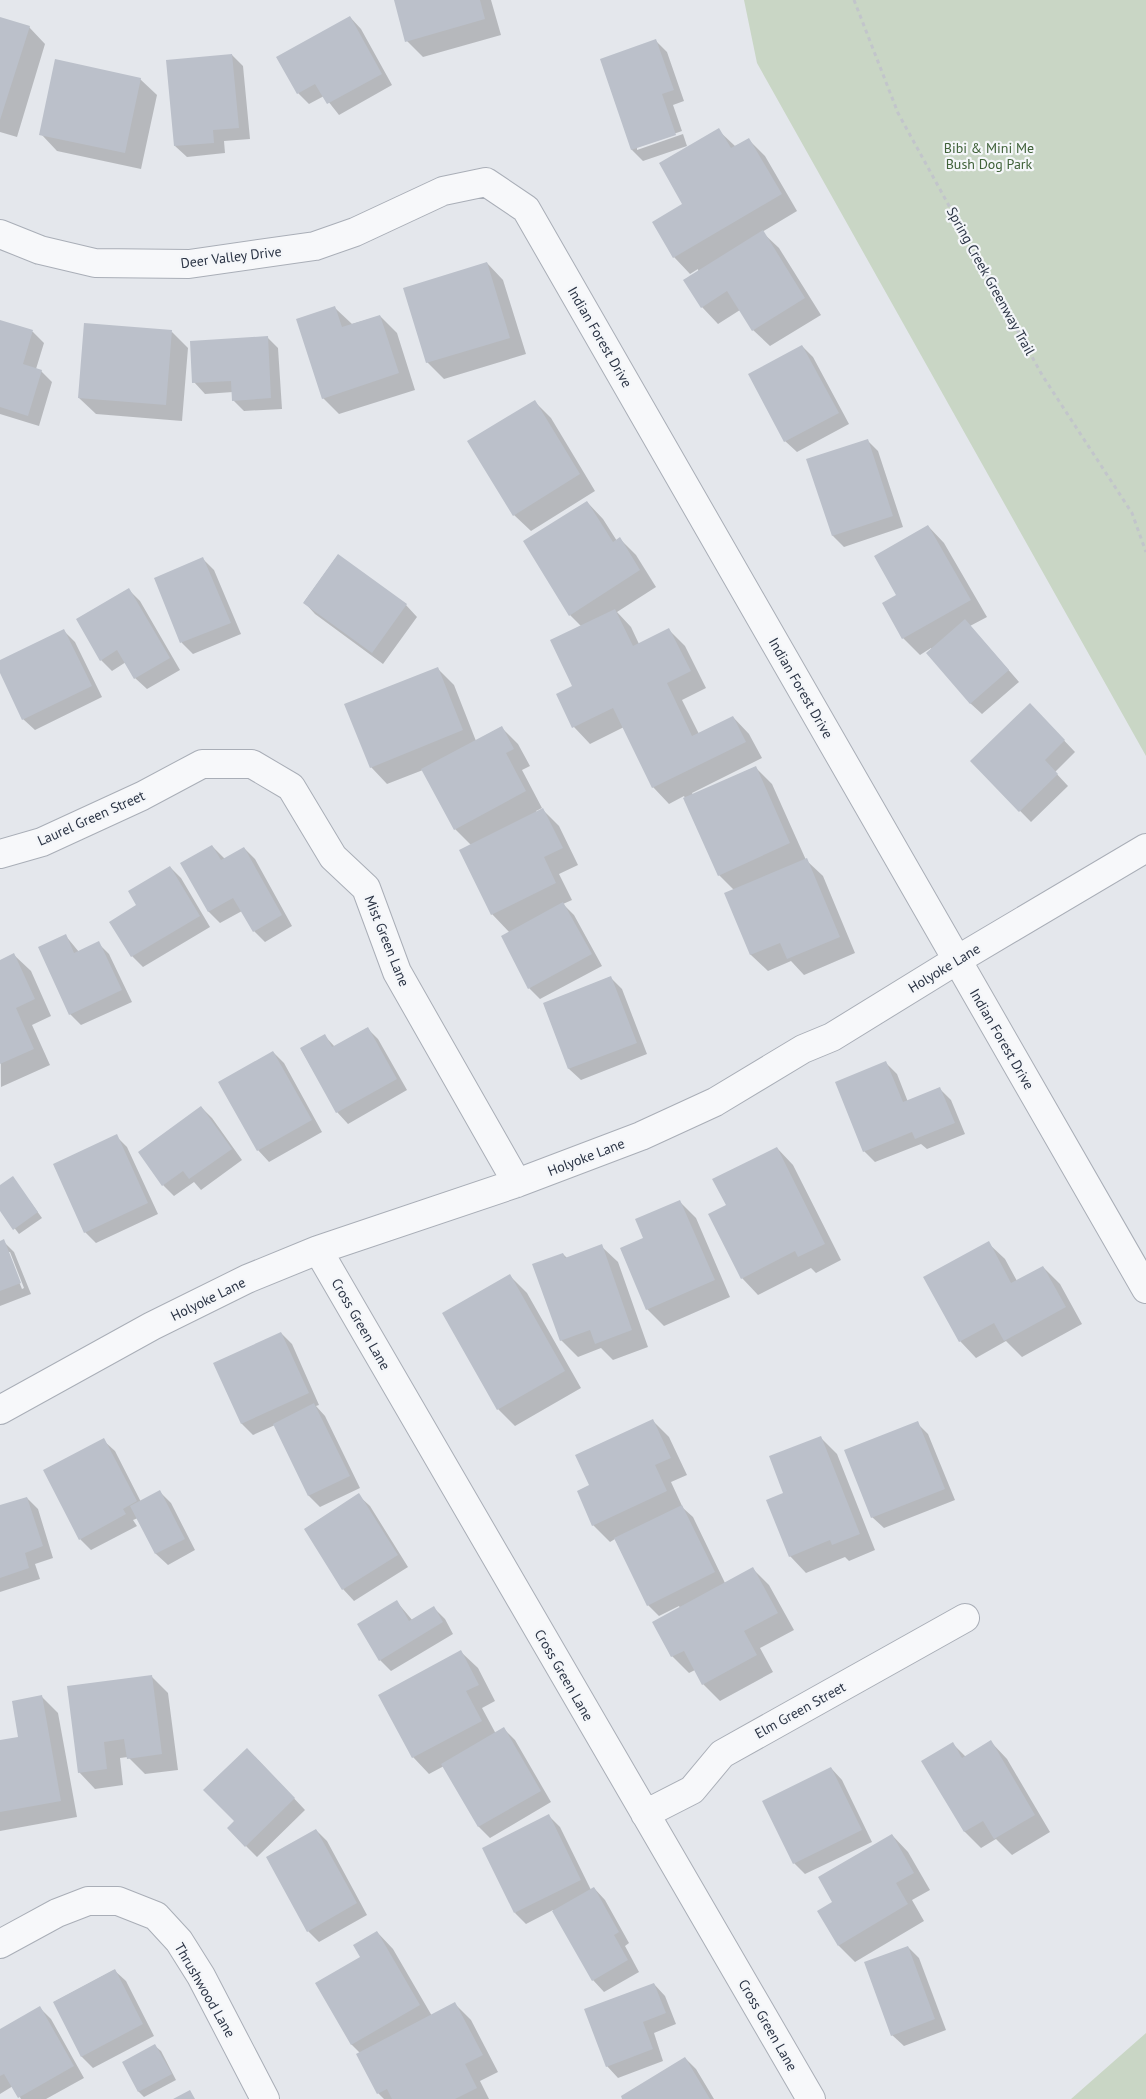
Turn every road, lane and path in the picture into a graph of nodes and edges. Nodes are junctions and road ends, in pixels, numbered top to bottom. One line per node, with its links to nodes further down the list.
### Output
1 (854, 0): 4 (path, Spring Creek Greenway Trail)
2 (400, 211): 3 (street, Deer Valley Drive); 8 (street, Indian Forest Drive)
3 (0, 234)
4 (1146, 552)
5 (180, 776): 7 (street, Laurel Green Street); 9 (street, Mist Green Lane)
6 (1146, 848): 8 (street, Holyoke Lane)
7 (0, 854)
8 (957, 960): 9 (street, Holyoke Lane); 11 (street, Indian Forest Drive)
9 (517, 1183): 10 (street, Holyoke Lane)
10 (318, 1250): 12 (street, Holyoke Lane); 14 (street, Cross Green Lane)
11 (1146, 1289)
12 (0, 1410)
13 (965, 1618): 14 (street, Elm Green Street)
14 (644, 1814): 17 (street, Cross Green Lane)
15 (0, 1944): 16 (street, Thrushwood Lane)
16 (261, 2092)
17 (811, 2099)

